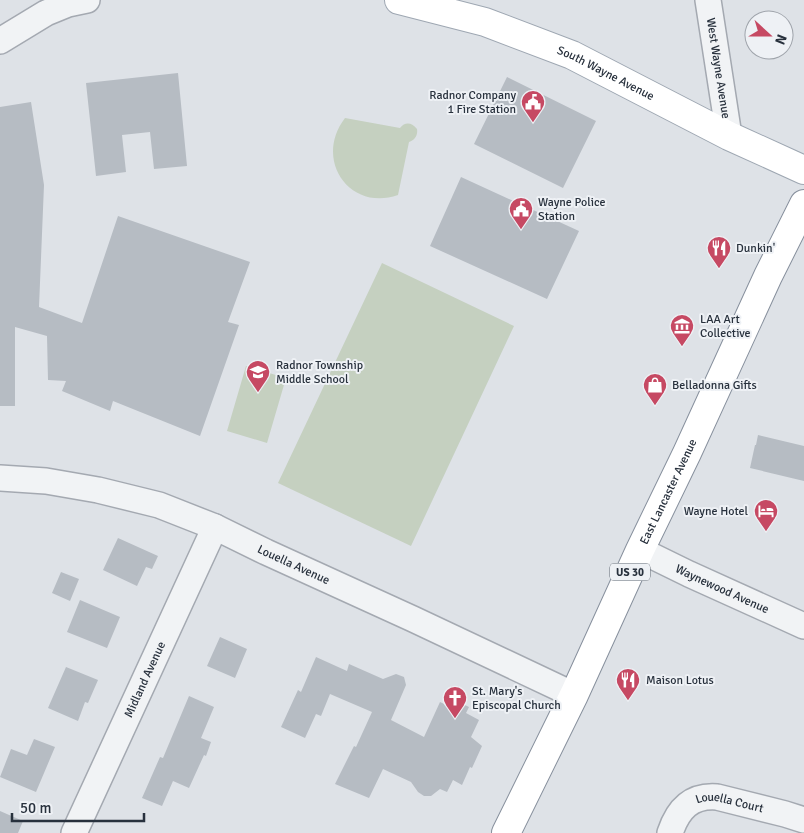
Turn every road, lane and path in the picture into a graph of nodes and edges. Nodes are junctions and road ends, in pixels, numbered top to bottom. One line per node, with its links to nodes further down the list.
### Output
1 (87, 0): 4 (street)
2 (399, 0): 5 (main road, South Wayne Avenue)
3 (708, 0): 5 (street, West Wayne Avenue)
4 (0, 41)
5 (729, 136): 6 (main road, South Wayne Avenue)
6 (804, 170)
7 (804, 204): 10 (main road, East Lancaster Avenue / US 30)
8 (0, 478): 9 (street, Louella Avenue)
9 (215, 527): 12 (street, Louella Avenue); 15 (street, Midland Avenue)
10 (640, 550): 11 (street, Waynewood Avenue); 12 (main road, East Lancaster Avenue / US 30)
11 (804, 626)
12 (574, 695): 14 (main road, East Lancaster Avenue / US 30)
13 (804, 820): 16 (street, Louella Court)
14 (513, 831)
15 (74, 833)
16 (670, 833)

